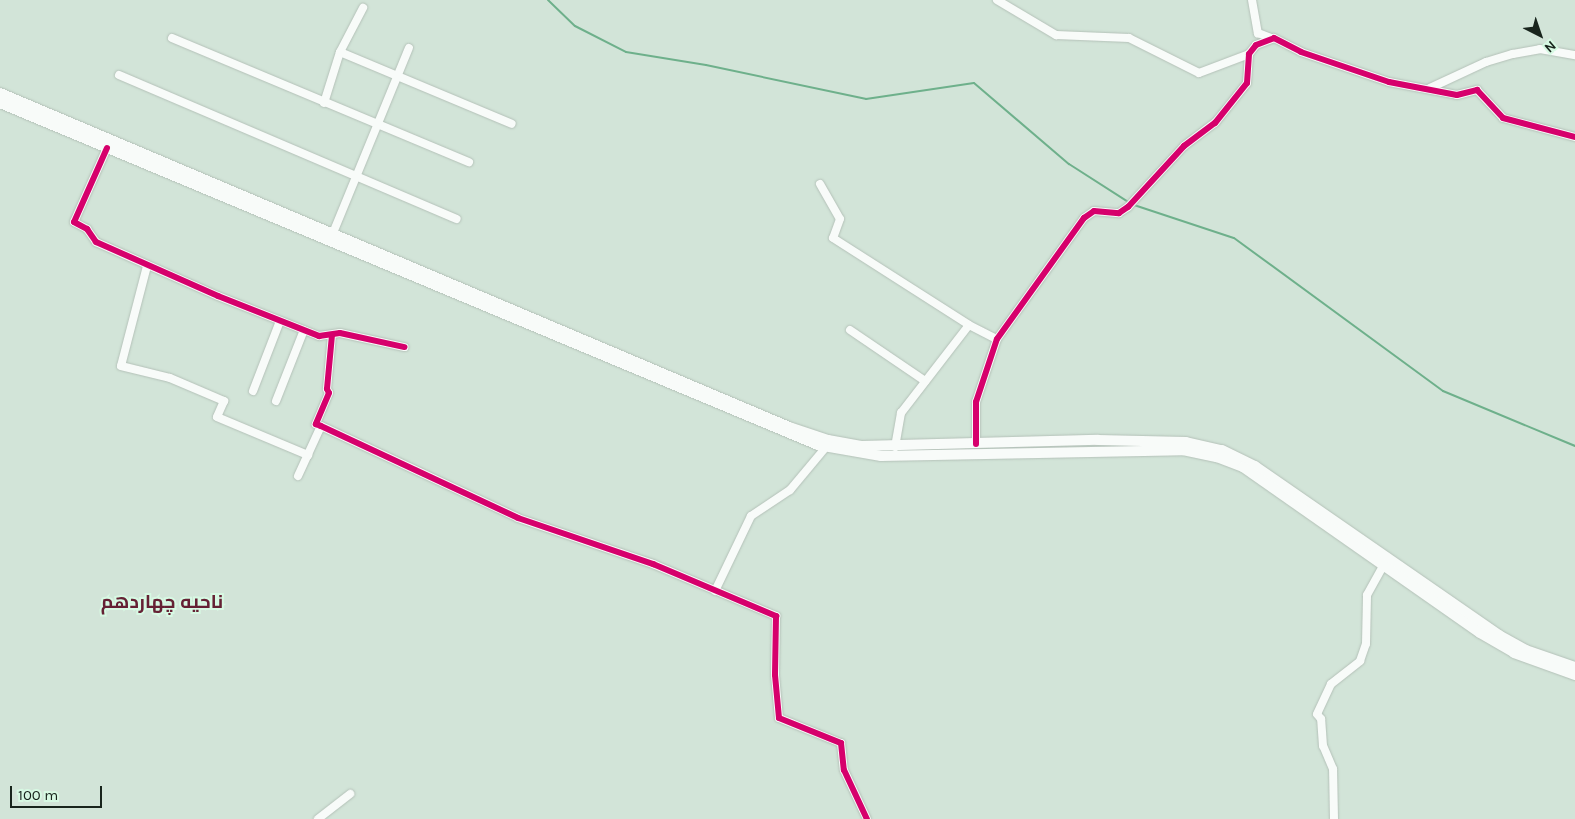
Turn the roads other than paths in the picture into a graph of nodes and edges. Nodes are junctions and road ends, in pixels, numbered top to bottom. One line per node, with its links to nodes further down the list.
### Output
1 (997, 0): 8 (street)
2 (1252, 0): 5 (street)
3 (363, 8): 7 (street)
4 (172, 38): 15 (street)
5 (1270, 38): 8 (street); 12 (street)
6 (409, 48): 11 (street)
7 (340, 52): 11 (street); 15 (street)
8 (1250, 54): 31 (street)
9 (1575, 54): 12 (street)
10 (119, 75): 21 (street)
11 (397, 76): 16 (street); 17 (street)
12 (1430, 88): 18 (street)
13 (0, 93): 24 (main road)
14 (0, 103): 19 (main road)
15 (324, 103): 17 (street)
16 (512, 124)
17 (378, 125): 20 (street); 21 (street)
18 (1575, 137)
19 (108, 148): 25 (street); 38 (main road)
20 (470, 162)
21 (357, 176): 23 (street); 24 (street)
22 (820, 184): 27 (street)
23 (457, 219)
24 (333, 233): 39 (main road)
25 (147, 266): 26 (street); 40 (street)
26 (280, 321): 28 (street); 34 (street)
27 (968, 325): 31 (street); 33 (street)
28 (304, 330): 30 (street); 35 (street)
29 (850, 330): 33 (street)
30 (332, 335): 32 (street); 36 (street)
31 (997, 339): 37 (street)
32 (404, 347)
33 (926, 381): 39 (street)
34 (253, 391)
35 (276, 401)
36 (321, 426): 40 (street); 43 (street)
37 (976, 444): 39 (main road); 42 (main road)
38 (826, 447): 42 (main road); 43 (street)
39 (895, 447)
40 (308, 455): 41 (street)
41 (298, 476)
42 (1385, 563): 44 (main road); 45 (main road); 49 (street)
43 (714, 590): 48 (street)
44 (1575, 667)
45 (1575, 675)
46 (350, 794): 47 (street)
47 (318, 819)
48 (867, 819)
49 (1334, 819)

